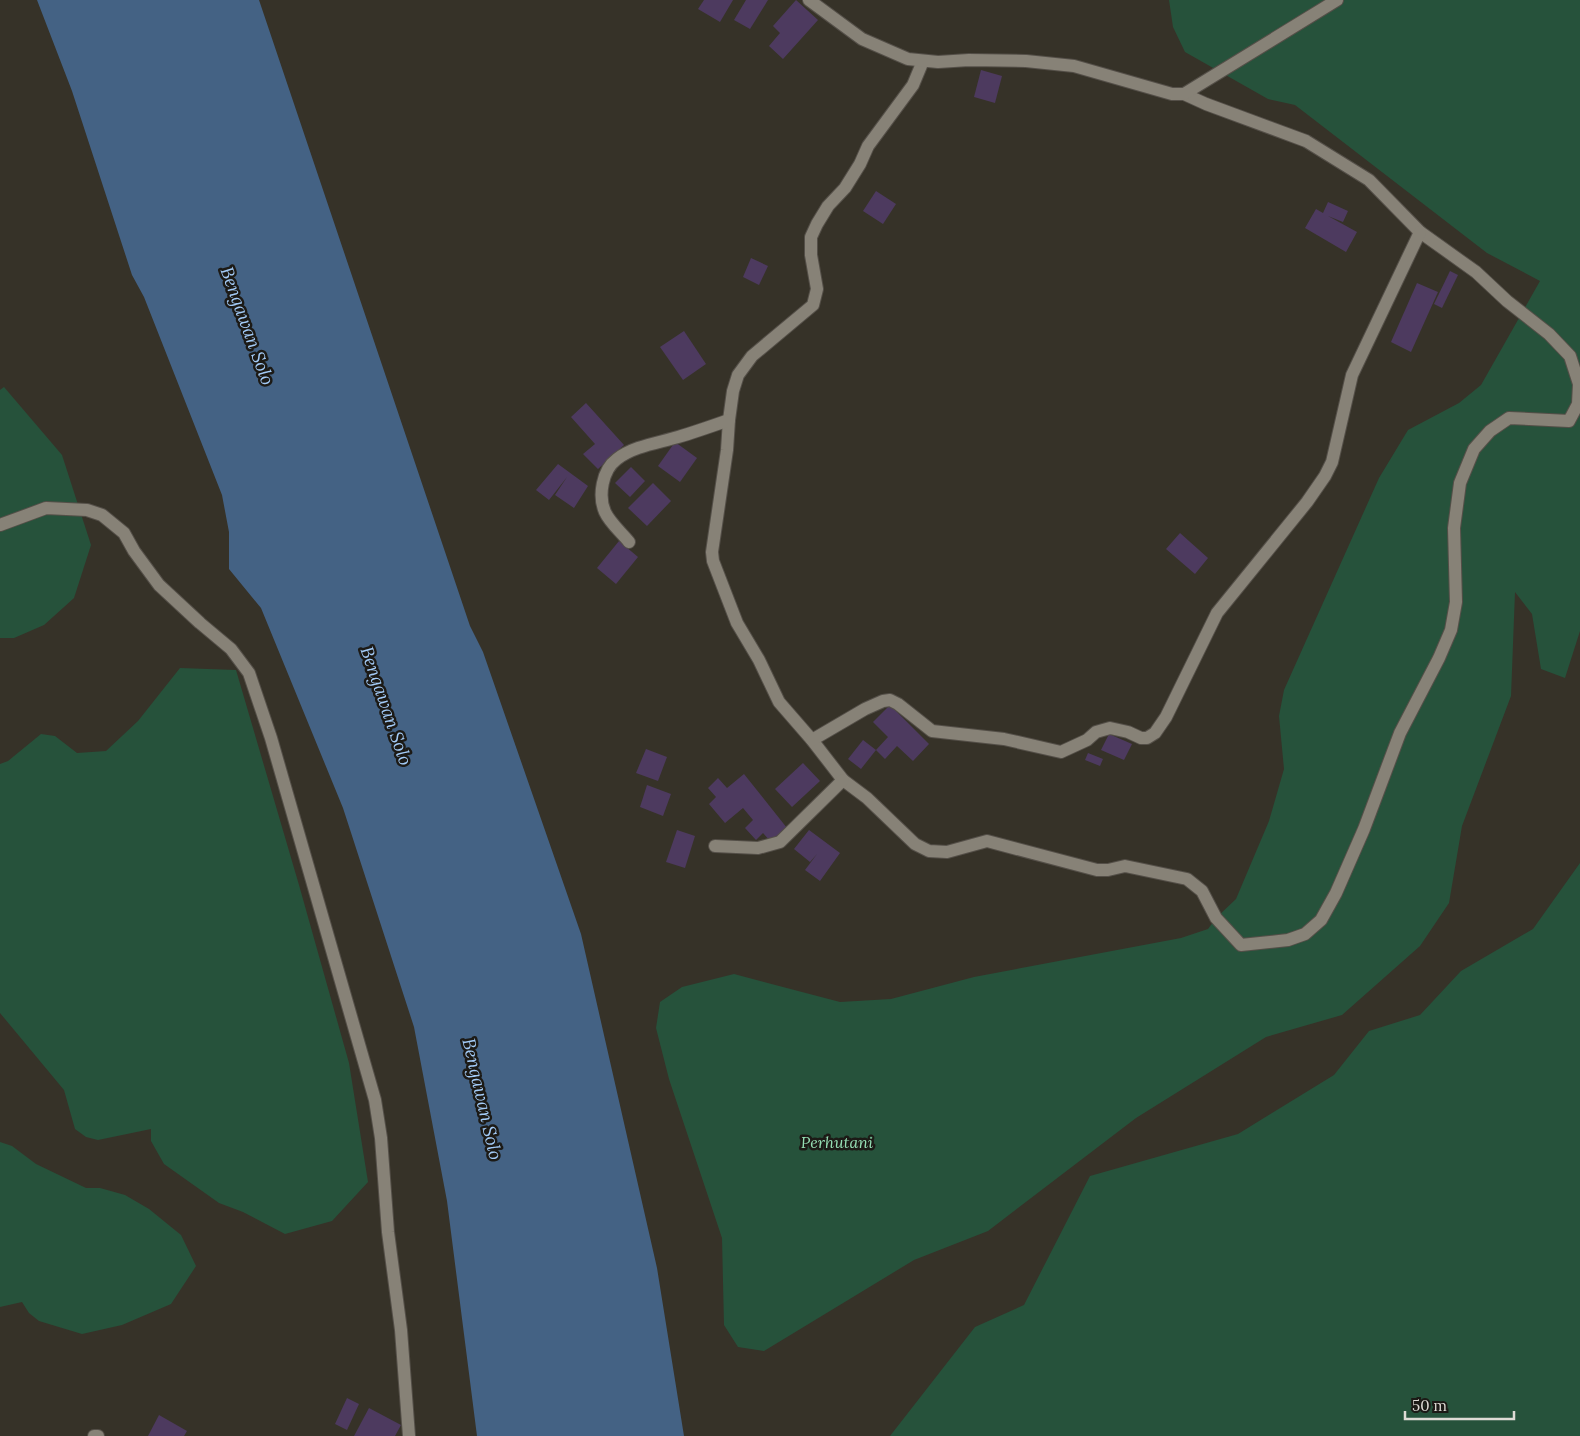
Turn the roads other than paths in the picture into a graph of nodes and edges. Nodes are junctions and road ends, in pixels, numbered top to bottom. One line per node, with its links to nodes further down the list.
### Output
1 (809, 0): 3 (street)
2 (1337, 0): 4 (street)
3 (923, 61): 4 (street); 6 (street)
4 (1184, 94): 5 (street)
5 (1420, 232): 9 (street); 10 (street)
6 (729, 420): 8 (street); 9 (street)
7 (0, 525): 14 (street)
8 (629, 542)
9 (812, 740): 10 (street)
10 (843, 780): 11 (street)
11 (715, 846)
12 (94, 1436): 13 (street)
13 (98, 1436)
14 (409, 1436)

